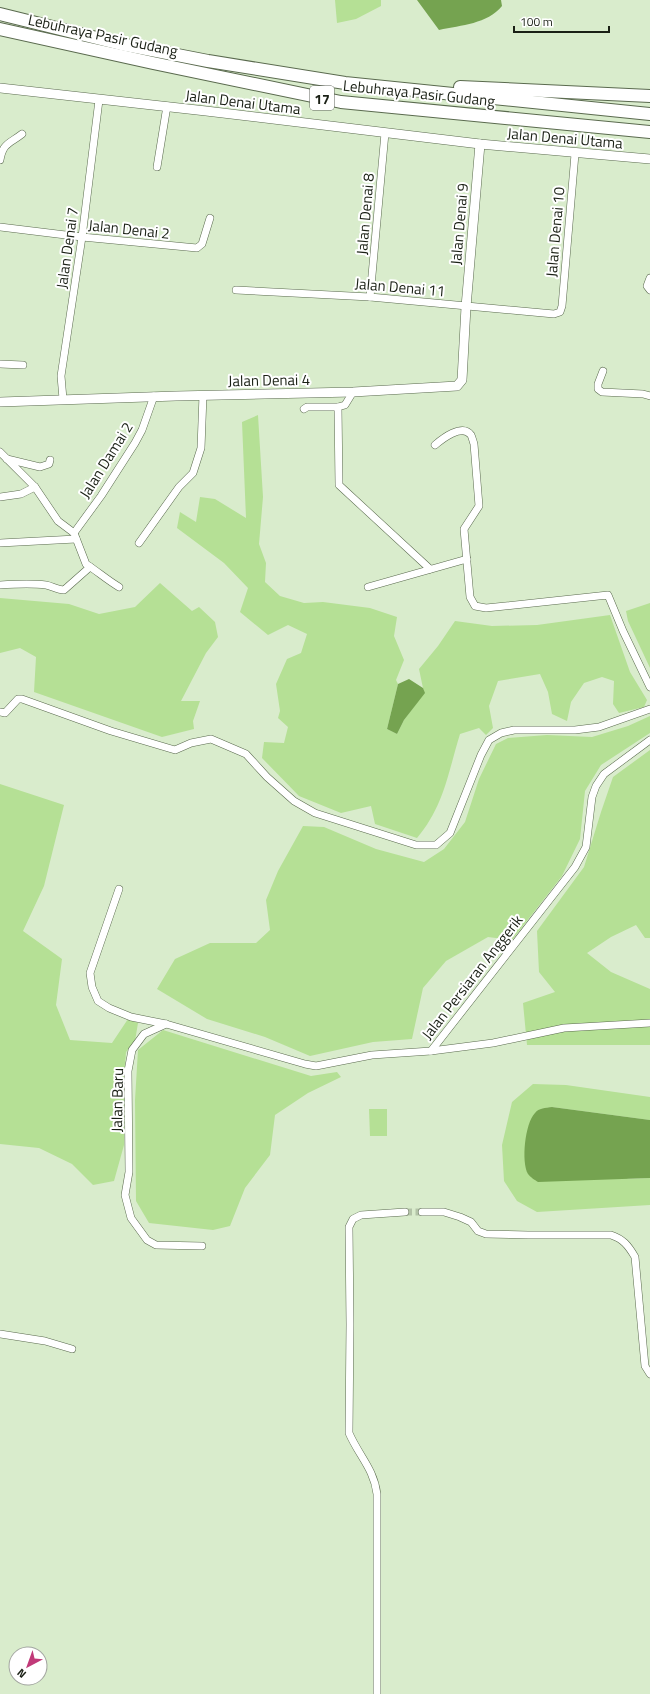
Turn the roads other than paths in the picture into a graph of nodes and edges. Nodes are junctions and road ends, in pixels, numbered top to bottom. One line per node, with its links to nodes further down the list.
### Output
1 (0, 14): 3 (highway, Lebuhraya Pasir Gudang / 17)
2 (0, 29): 9 (highway, Lebuhraya Pasir Gudang / 17)
3 (345, 83): 5 (highway); 8 (highway, Lebuhraya Pasir Gudang / 17)
4 (0, 88): 6 (street, Jalan Denai Utama)
5 (650, 96)
6 (99, 100): 7 (street, Jalan Denai Utama); 19 (street, Jalan Denai 7)
7 (167, 106): 10 (street, Jalan Denai Utama); 16 (street)
8 (650, 114)
9 (650, 132)
10 (385, 133): 12 (street, Jalan Denai Utama); 23 (street, Jalan Denai 8)
11 (22, 134): 14 (street)
12 (480, 144): 13 (street, Jalan Denai Utama); 24 (street, Jalan Denai 9)
13 (575, 154): 15 (street, Jalan Denai Utama); 25 (street, Jalan Denai 10)
14 (0, 160)
15 (650, 160)
16 (157, 168)
17 (210, 218): 19 (street, Jalan Denai 2)
18 (0, 227): 19 (street, Jalan Denai 2)
19 (82, 237): 33 (street, Jalan Denai 7)
20 (650, 278): 22 (street)
21 (236, 290): 23 (street, Jalan Denai 11)
22 (650, 290)
23 (370, 297): 24 (street, Jalan Denai 11)
24 (466, 306): 25 (street, Jalan Denai 11); 29 (street, Jalan Denai 4)
25 (560, 312)
26 (0, 364): 27 (street)
27 (23, 365)
28 (604, 371): 32 (street)
29 (353, 392): 30 (street, Jalan Denai 4); 35 (street)
30 (204, 395): 31 (street, Jalan Denai 4); 45 (street)
31 (154, 396): 33 (street, Jalan Denai 4); 43 (street, Jalan Damai 2)
32 (650, 396)
33 (63, 399): 34 (street, Jalan Denai 4)
34 (0, 402)
35 (338, 407): 36 (street); 48 (street)
36 (304, 409)
37 (435, 445): 46 (street)
38 (0, 452): 39 (street)
39 (6, 459): 40 (street); 41 (street)
40 (50, 460)
41 (35, 487): 42 (street); 43 (street)
42 (0, 498)
43 (75, 536): 44 (street); 47 (street)
44 (2, 543)
45 (139, 543)
46 (467, 559): 48 (street); 52 (street)
47 (90, 567): 49 (street); 50 (street)
48 (430, 569): 51 (street)
49 (0, 585)
50 (119, 587)
51 (368, 587)
52 (642, 671): 53 (street); 54 (street)
53 (650, 678)
54 (650, 687)
55 (650, 709): 56 (street)
56 (0, 712)
57 (650, 740): 61 (street, Jalan Persiaran Anggerik)
58 (119, 889): 60 (street, Jalan Persiaran Anggerik)
59 (650, 1023): 61 (street)
60 (166, 1024): 61 (street, Jalan Persiaran Anggerik); 64 (street, Jalan Baru)
61 (431, 1051)
62 (405, 1212): 68 (street)
63 (422, 1212): 67 (street)
64 (202, 1246)
65 (0, 1334): 66 (street)
66 (72, 1350)
67 (650, 1374)
68 (377, 1694)

